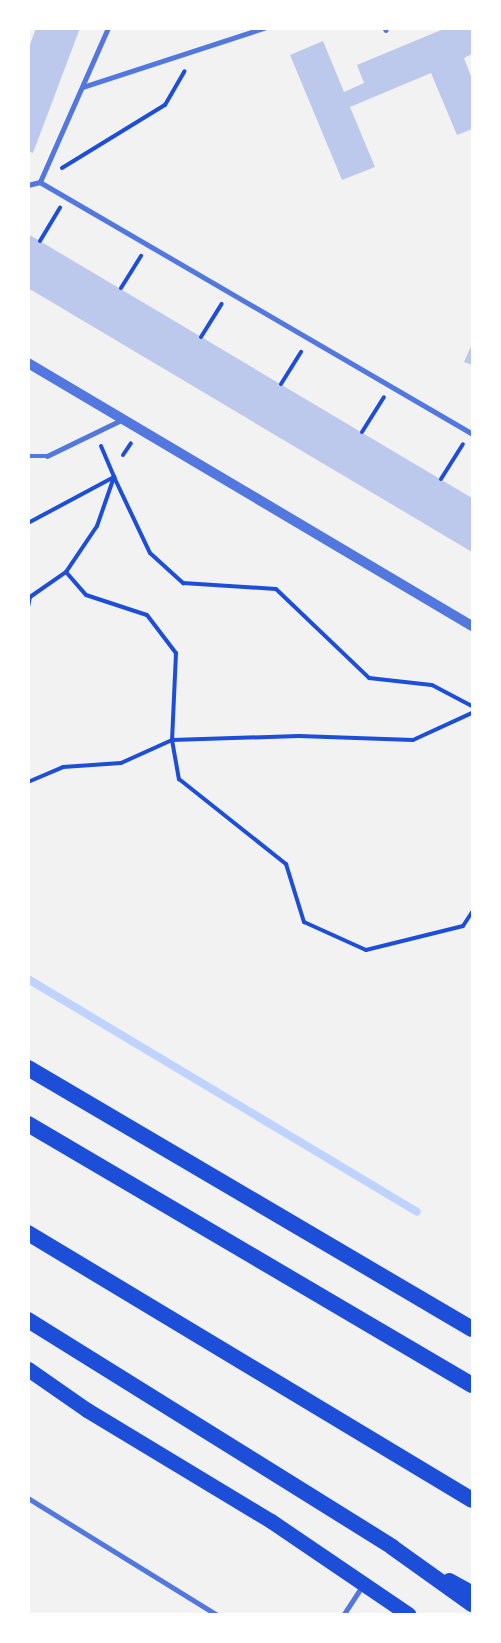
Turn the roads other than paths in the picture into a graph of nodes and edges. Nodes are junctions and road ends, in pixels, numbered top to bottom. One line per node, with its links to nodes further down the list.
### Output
1 (108, 28): 3 (lane)
2 (264, 28): 3 (lane)
3 (83, 87): 4 (lane)
4 (40, 182): 5 (lane); 8 (lane)
5 (28, 185)
6 (28, 363): 7 (street)
7 (121, 420): 9 (lane); 10 (street)
8 (472, 433)
9 (28, 456)
10 (472, 626)
11 (28, 1068): 15 (highway)
12 (28, 1124): 17 (highway)
13 (28, 1233): 19 (highway)
14 (28, 1320): 20 (highway)
15 (472, 1329)
16 (28, 1369): 21 (main road)
17 (472, 1385)
18 (28, 1498): 24 (lane)
19 (472, 1500)
20 (392, 1547): 22 (main road); 23 (highway)
21 (364, 1584): 25 (lane); 26 (main road)
22 (472, 1593)
23 (472, 1604)
24 (216, 1614)
25 (344, 1614)
26 (408, 1614)

